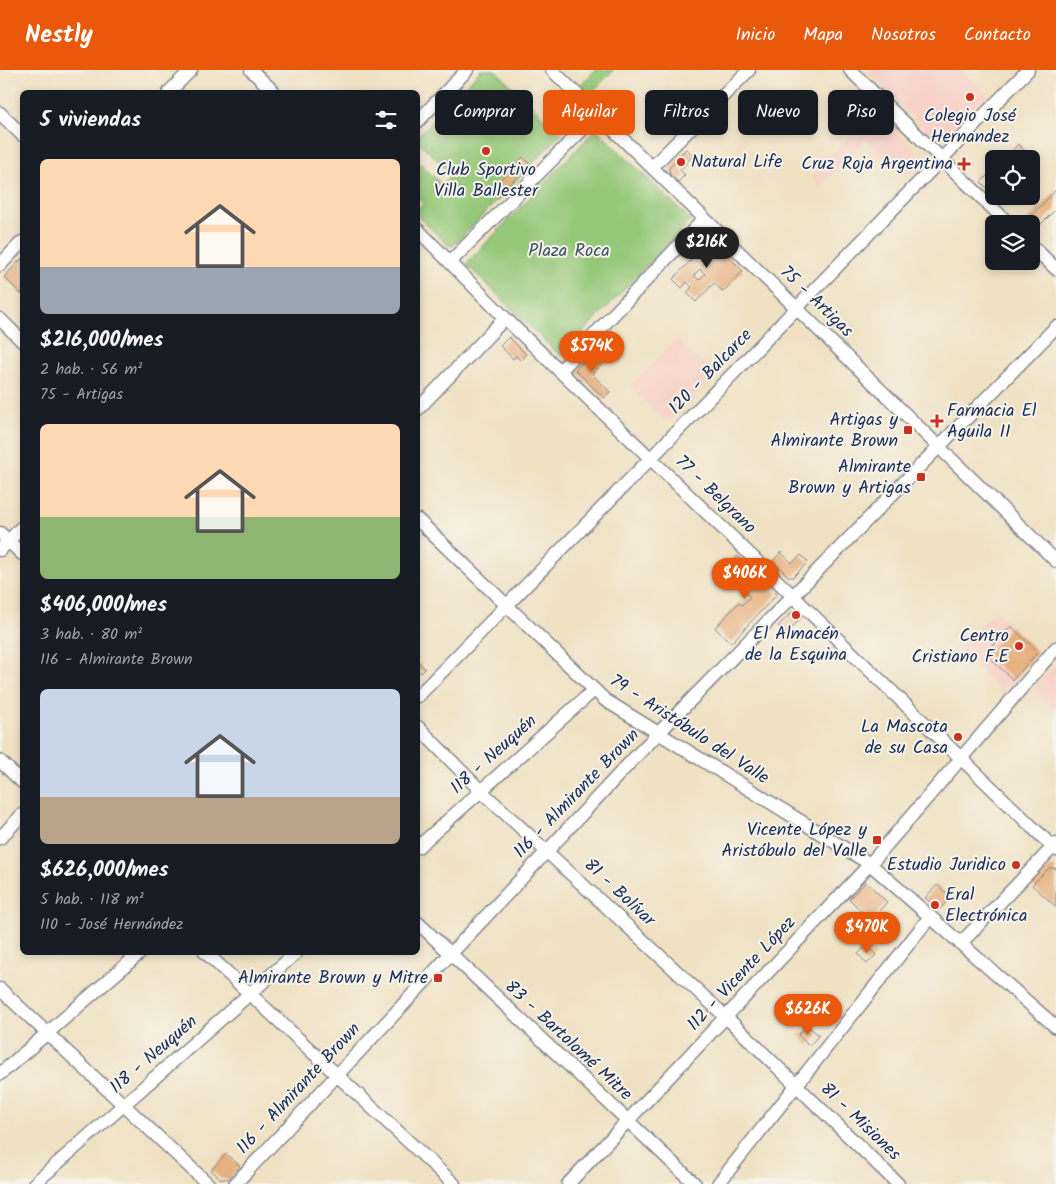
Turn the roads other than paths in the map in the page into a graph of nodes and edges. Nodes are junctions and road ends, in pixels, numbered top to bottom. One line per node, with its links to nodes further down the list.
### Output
1 (191, 70): 8 (street)
2 (251, 70): 9 (street)
3 (467, 70): 12 (street)
4 (552, 70): 10 (street, 75 - Artigas)
5 (749, 70): 17 (street)
6 (850, 70): 16 (street)
7 (1028, 70): 16 (street, 120 - Balcarce)
8 (171, 90)
9 (272, 90)
10 (572, 90)
11 (0, 113): 13 (street)
12 (420, 119)
13 (20, 133)
14 (576, 135): 23 (street)
15 (618, 135): 17 (street, 75 - Artigas)
16 (942, 160): 18 (street); 26 (street, 120 - Balcarce)
17 (652, 168): 19 (street, 75 - Artigas)
18 (1000, 215)
19 (704, 219): 26 (street, 75 - Artigas); 31 (street)
20 (420, 232): 23 (street, 77 - Belgrano)
21 (20, 244): 24 (street)
22 (1040, 254): 25 (street)
23 (450, 262): 27 (street, 77 - Belgrano)
24 (0, 265)
25 (1056, 269)
26 (797, 308): 33 (street, 75 - Artigas); 34 (street, 120 - Balcarce)
27 (505, 318): 31 (street, 77 - Belgrano); 32 (street)
28 (0, 319): 30 (street)
29 (1056, 327): 33 (street, 116 - Almirante Brown)
30 (20, 339)
31 (560, 371): 34 (street, 77 - Belgrano)
32 (420, 406)
33 (939, 446): 39 (street, 75 - Artigas); 40 (street, 116 - Almirante Brown)
34 (651, 458): 40 (street, 77 - Belgrano); 41 (street, 120 - Balcarce)
35 (420, 522): 41 (street, 79 - Aristóbulo del Valle)
36 (20, 528): 37 (street)
37 (3, 541): 38 (street)
38 (20, 553)
39 (1056, 561)
40 (792, 595): 46 (street, 116 - Almirante Brown); 47 (street, 77 - Belgrano)
41 (506, 605): 43 (street, 79 - Aristóbulo del Valle); 44 (street, 120 - Balcarce)
42 (1056, 648): 47 (street, 112 - Vicente López)
43 (594, 690): 46 (street, 79 - Aristóbulo del Valle); 50 (street, 118 - Neuquén)
44 (420, 694)
45 (420, 729): 50 (street, 81 - Bolívar)
46 (659, 733): 55 (street, 116 - Almirante Brown); 56 (street, 79 - Aristóbulo del Valle)
47 (961, 759): 54 (street, 77 - Belgrano); 56 (street, 112 - Vicente López)
48 (0, 761): 49 (street)
49 (20, 780)
50 (481, 791): 53 (street, 118 - Neuquén); 55 (street, 81 - Bolívar)
51 (20, 816): 52 (street)
52 (0, 838)
53 (420, 845)
54 (1055, 847): 59 (street)
55 (546, 850): 60 (street, 116 - Almirante Brown); 66 (street, 81 - Bolívar)
56 (870, 864): 57 (street, 79 - Aristóbulo del Valle); 66 (street, 112 - Vicente López)
57 (930, 917): 59 (street, 79 - Aristóbulo del Valle); 71 (street)
58 (420, 925): 60 (street, 83 - Bartolomé Mitre)
59 (961, 943): 67 (street, 79 - Aristóbulo del Valle)
60 (450, 954): 70 (street, 116 - Almirante Brown); 73 (street, 83 - Bartolomé Mitre)
61 (139, 955): 68 (street)
62 (208, 955): 65 (street)
63 (294, 955): 65 (street, 118 - Neuquén)
64 (0, 989): 68 (street)
65 (250, 994): 70 (street); 72 (street, 118 - Neuquén)
66 (726, 1017): 71 (street, 81 - Bolívar); 73 (street, 112 - Vicente López)
67 (1056, 1027)
68 (48, 1034): 69 (street); 72 (street)
69 (0, 1074)
70 (336, 1075): 76 (street, 116 - Almirante Brown); 77 (street)
71 (797, 1085): 80 (street); 81 (street, 81 - Misiones)
72 (123, 1105): 74 (street, 118 - Neuquén); 75 (street)
73 (627, 1120): 78 (street, 112 - Vicente López); 79 (street, 83 - Bartolomé Mitre)
74 (34, 1184)
75 (208, 1184)
76 (235, 1184)
77 (454, 1184)
78 (568, 1184)
79 (695, 1184)
80 (718, 1184)
81 (898, 1184)

